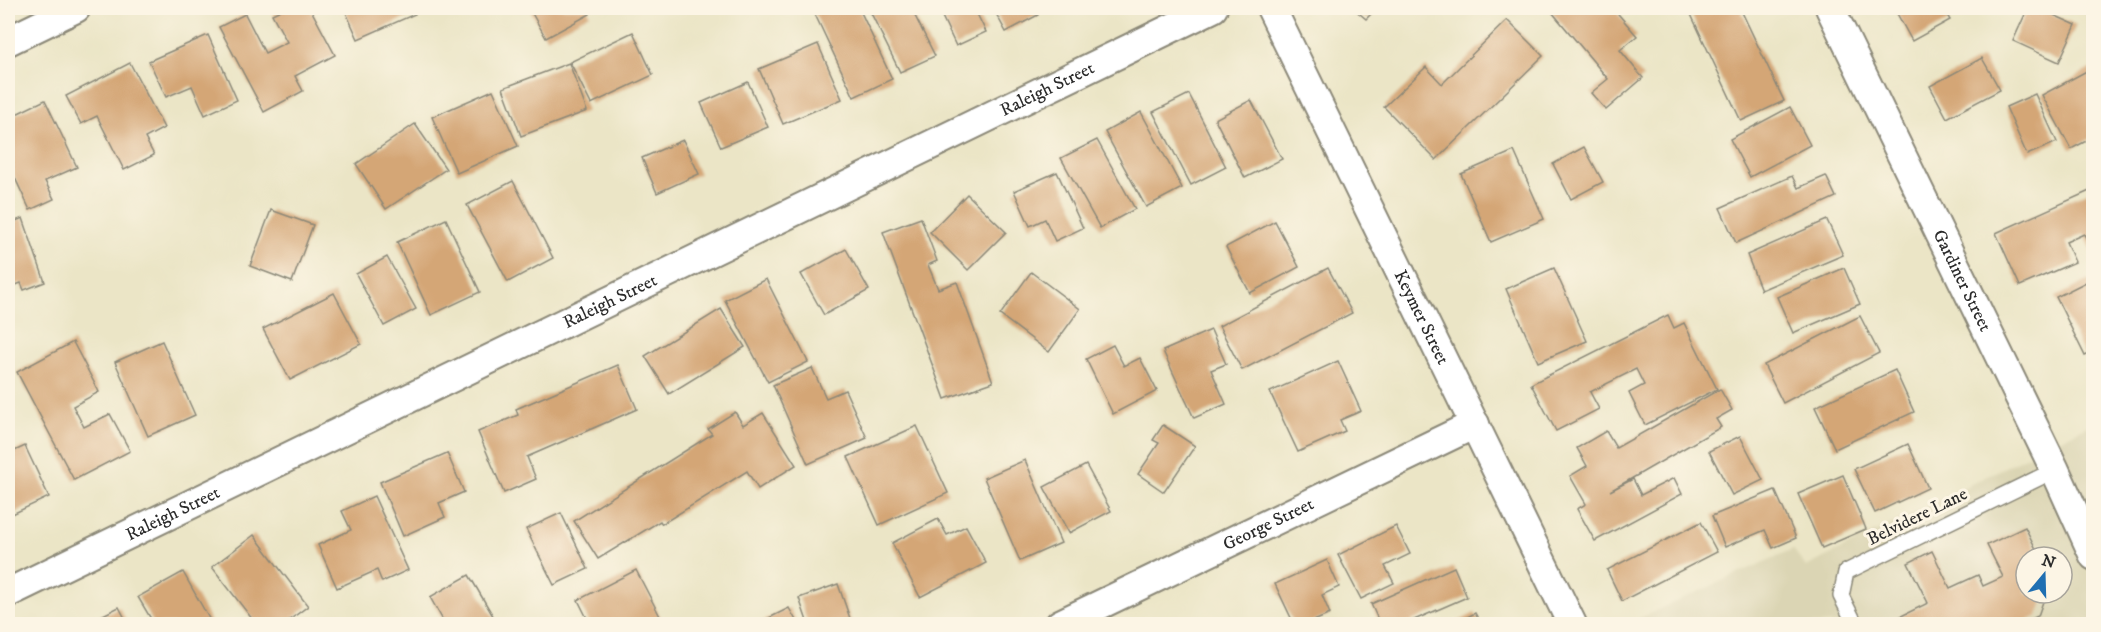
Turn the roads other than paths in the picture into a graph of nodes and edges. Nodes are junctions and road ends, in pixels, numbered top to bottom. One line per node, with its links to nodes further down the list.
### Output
1 (76, 8): 5 (street)
2 (1213, 8): 9 (street, Raleigh Street)
3 (1271, 8): 6 (street, Keymer Street)
4 (1830, 8): 7 (street, Gardiner Street)
5 (8, 40)
6 (1475, 424): 10 (street, George Street); 11 (street, Keymer Street)
7 (2055, 470): 8 (street, Gardiner Street); 12 (lane, Belvidere Lane)
8 (2094, 556)
9 (8, 592)
10 (1060, 624)
11 (1572, 624)
12 (1855, 624)

